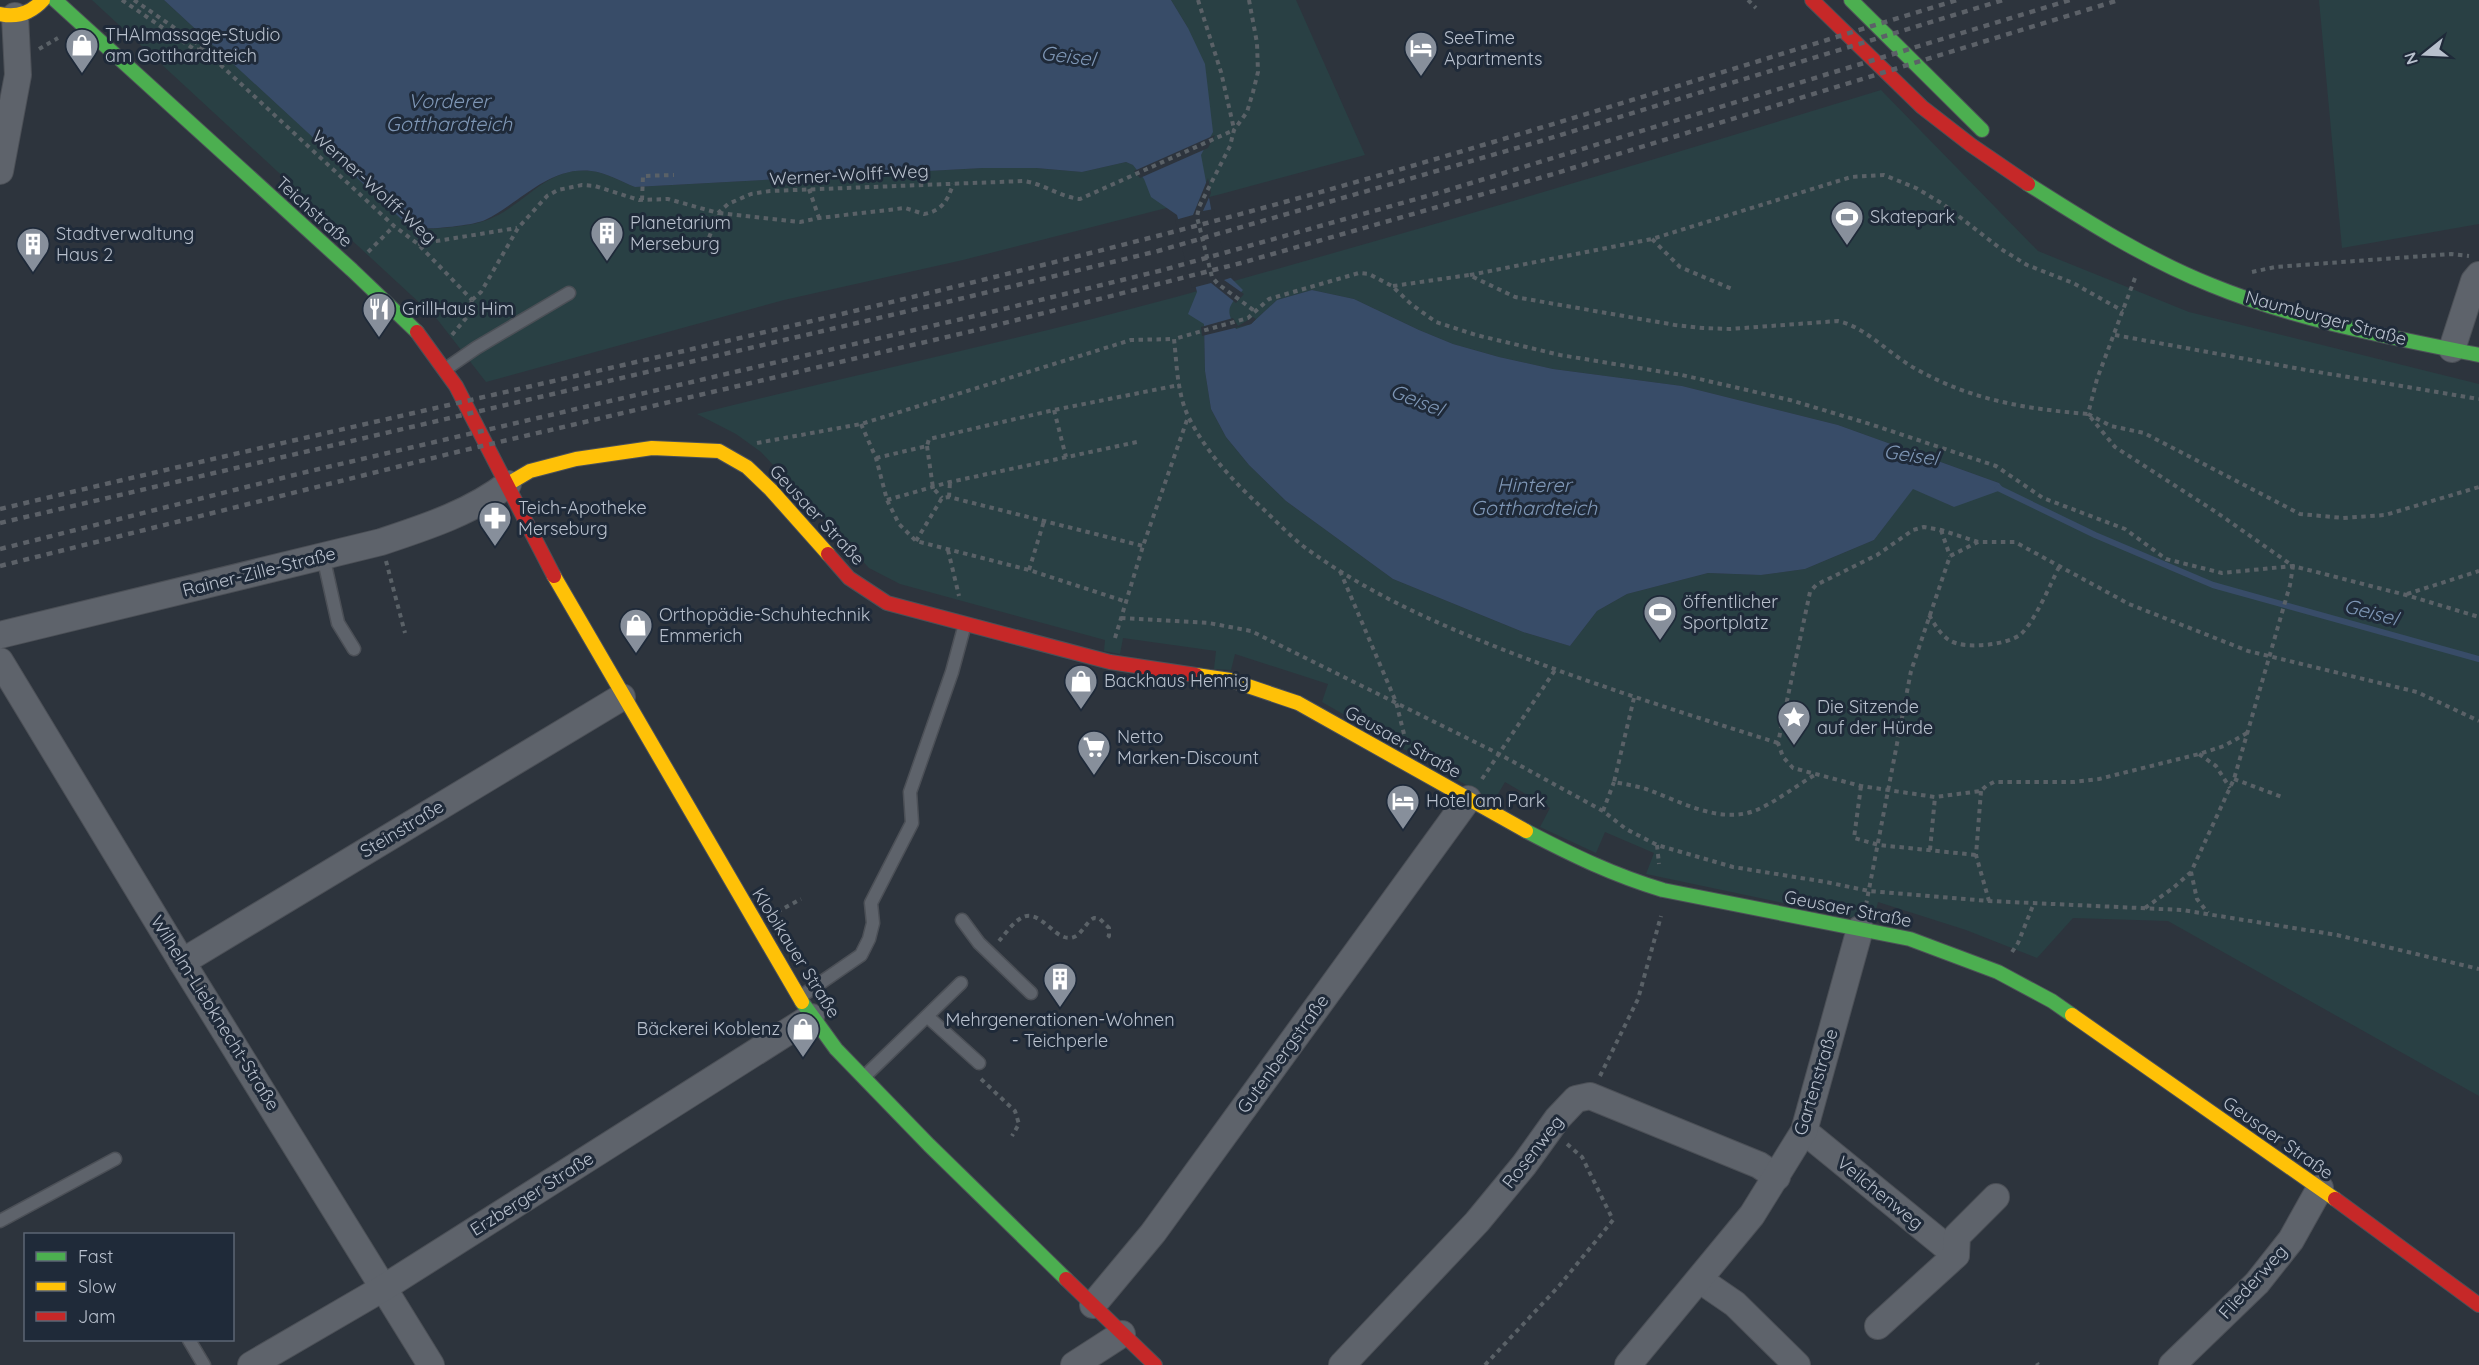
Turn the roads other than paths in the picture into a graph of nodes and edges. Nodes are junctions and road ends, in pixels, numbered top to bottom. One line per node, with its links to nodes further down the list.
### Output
1 (43, 0): 5 (street)
2 (55, 0): 12 (street, Teichstraße)
3 (1812, 0): 7 (street, Naumburger Straße)
4 (1851, 0): 7 (street, Naumburger Straße)
5 (8, 15): 6 (street)
6 (0, 171)
7 (2044, 194): 10 (street, Naumburger Straße)
8 (2478, 274): 10 (street)
9 (569, 293): 12 (lane)
10 (2452, 350): 11 (street, Naumburger Straße)
11 (2479, 355)
12 (446, 369): 13 (street, Teichstraße)
13 (507, 484): 14 (street, Rainer-Zille-Straße); 15 (street, Geusaer Straße); 19 (street, Klobikauer Straße)
14 (323, 556): 16 (street, Rainer-Zille-Straße); 17 (lane)
15 (966, 622): 20 (street, Geusaer Straße); 26 (lane)
16 (0, 635)
17 (354, 649)
18 (0, 661): 23 (street, Wilhelm-Liebknecht-Straße)
19 (622, 697): 23 (street, Steinstraße); 26 (street, Klobikauer Straße)
20 (1468, 799): 22 (street, Geusaer Straße); 39 (street, Gutenbergstraße)
21 (962, 920): 25 (lane)
22 (1860, 929): 30 (street, Gartenstraße); 33 (street, Geusaer Straße)
23 (182, 962): 38 (street, Wilhelm-Liebknecht-Straße)
24 (961, 983): 27 (lane)
25 (1031, 993)
26 (805, 1007): 29 (street, Klobikauer Straße); 38 (street, Erzberger Straße)
27 (928, 1017): 28 (lane); 29 (lane)
28 (979, 1063)
29 (864, 1078): 39 (street, Klobikauer Straße)
30 (1804, 1131): 32 (street, Gartenstraße); 36 (street, Veilchenweg)
31 (115, 1158): 35 (lane)
32 (1777, 1177): 37 (street, Gartenstraße); 49 (street, Rosenweg)
33 (2320, 1188): 40 (street, Geusaer Straße); 52 (street, Fliederweg)
34 (1996, 1197): 36 (street)
35 (0, 1221)
36 (1956, 1255): 41 (street)
37 (1700, 1280): 50 (street, Gartenstraße); 51 (street)
38 (385, 1287): 45 (street, Erzberger Straße); 46 (street, Wilhelm-Liebknecht-Straße)
39 (1093, 1305): 42 (street, Klobikauer Straße)
40 (2479, 1305)
41 (1878, 1326)
42 (1122, 1334): 47 (street); 48 (street, Klobikauer Straße)
43 (190, 1341): 44 (lane)
44 (204, 1365)
45 (251, 1365)
46 (431, 1365)
47 (1074, 1365)
48 (1155, 1365)
49 (1342, 1365)
50 (1628, 1365)
51 (1797, 1365)
52 (2172, 1365)

